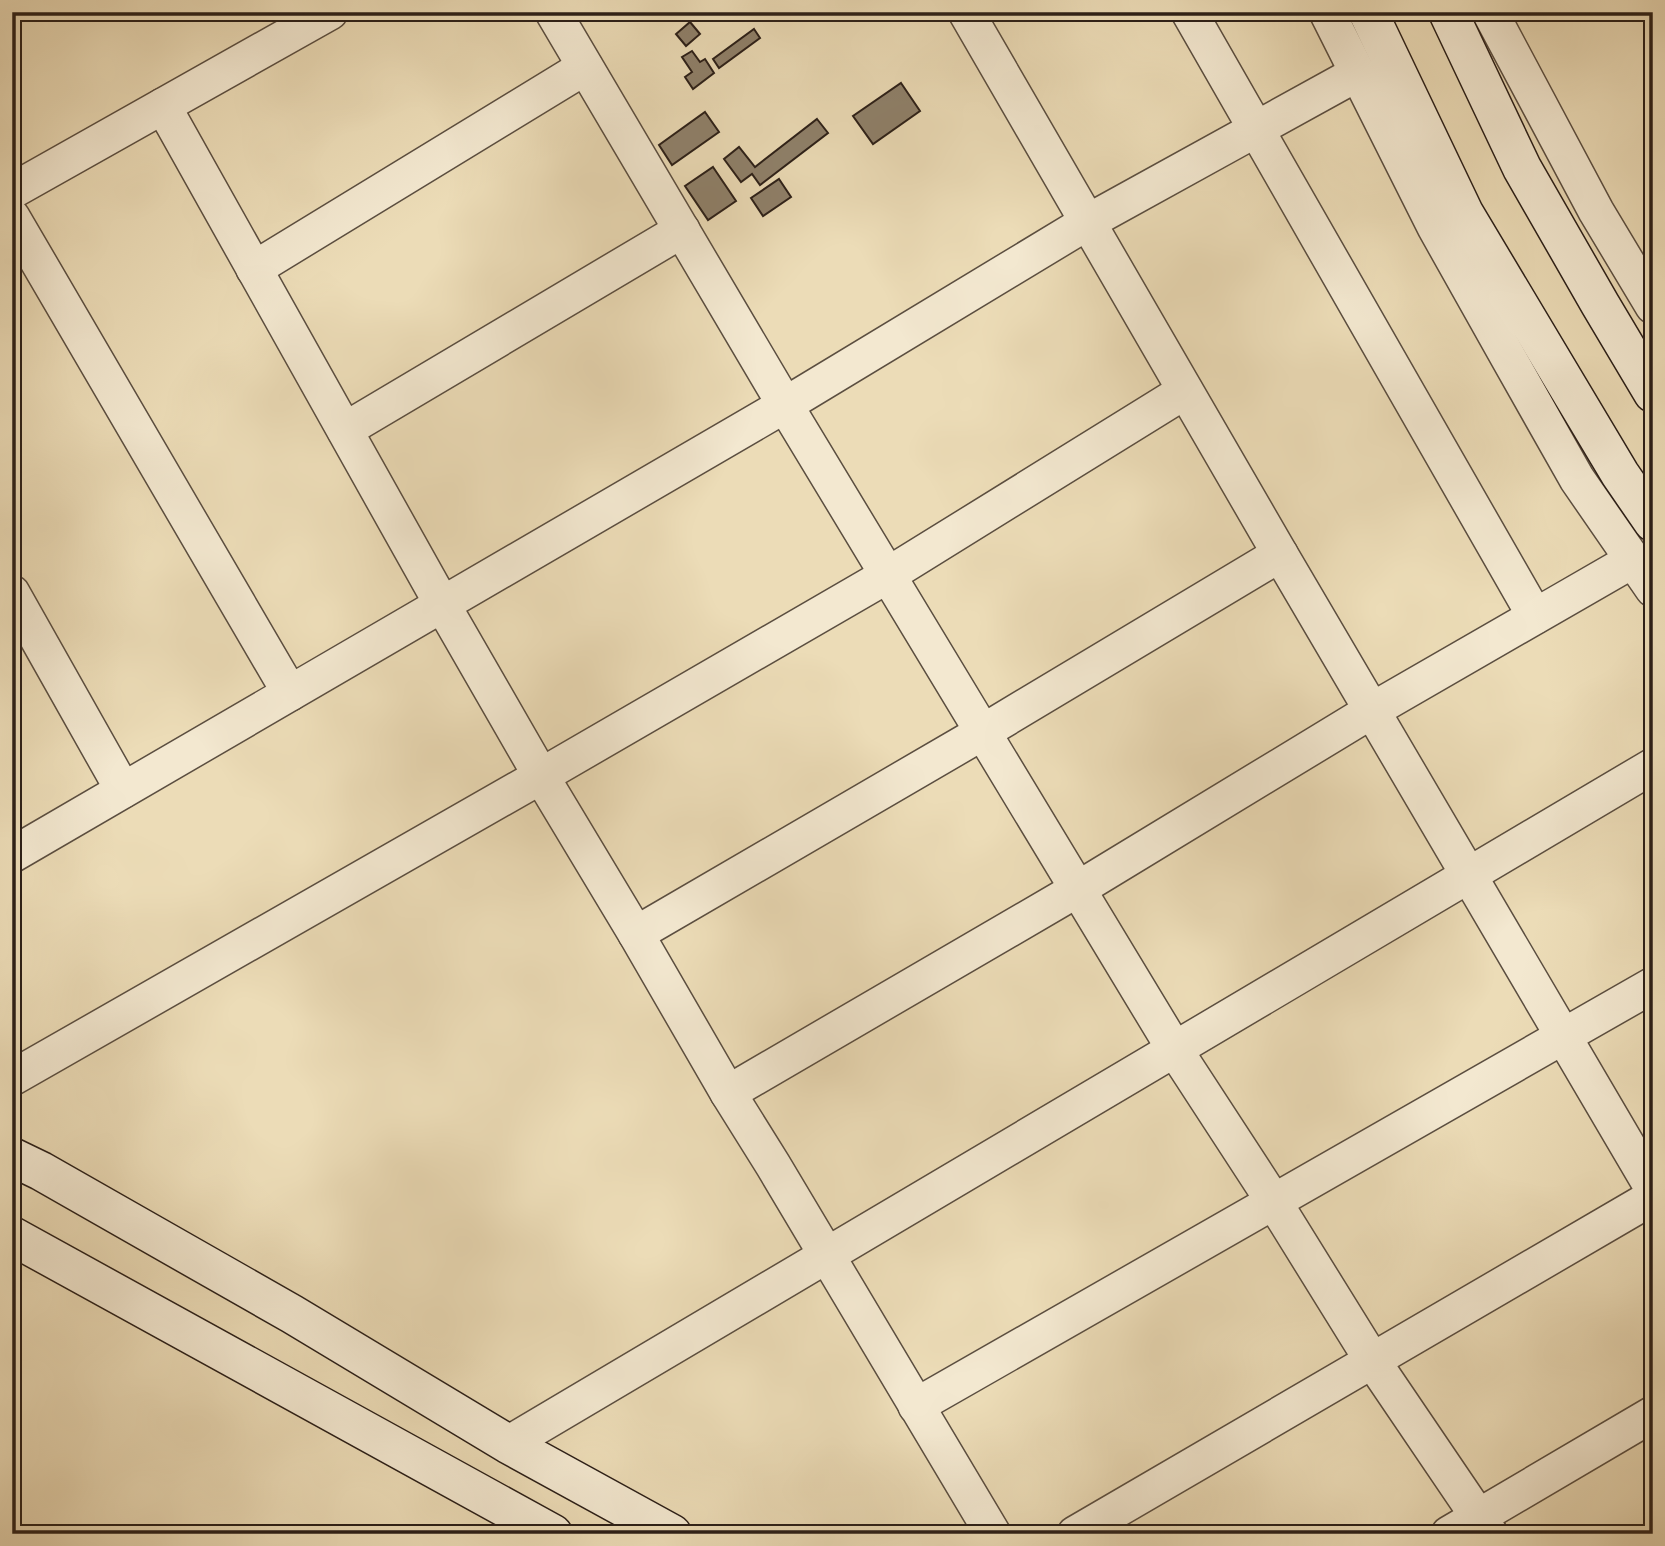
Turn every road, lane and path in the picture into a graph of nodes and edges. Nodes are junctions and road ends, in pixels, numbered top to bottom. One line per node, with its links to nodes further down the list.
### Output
1 (330, 12): 11 (street)
2 (553, 12): 9 (street)
3 (966, 12): 15 (street)
4 (1189, 12): 12 (street)
5 (1327, 12): 10 (street)
6 (1368, 12): 23 (street)
7 (1448, 12): 20 (street)
8 (1490, 12): 18 (street)
9 (585, 67): 16 (street); 17 (street)
10 (1358, 73): 12 (street); 25 (street)
11 (163, 106): 13 (street); 17 (street)
12 (1255, 130): 15 (street); 30 (street)
13 (12, 191)
14 (12, 217): 31 (street)
15 (1087, 223): 19 (street); 21 (street)
16 (682, 230): 21 (street); 22 (street)
17 (254, 269): 22 (street)
18 (1653, 306)
19 (1185, 391): 24 (street); 26 (street)
20 (1653, 393)
21 (785, 405): 26 (street); 29 (street)
22 (345, 430): 29 (street)
23 (1653, 522)
24 (1280, 554): 32 (street); 33 (street)
25 (1633, 560): 27 (street); 30 (street)
26 (888, 575): 33 (street); 35 (street)
27 (1653, 589)
28 (12, 593): 36 (street)
29 (442, 604): 31 (street); 35 (street)
30 (1535, 616): 32 (street)
31 (290, 693): 36 (street)
32 (1371, 711): 38 (street); 39 (street)
33 (983, 732): 39 (street); 40 (street)
34 (1653, 766): 38 (street)
35 (541, 776): 40 (street); 44 (street)
36 (122, 790): 37 (street)
37 (12, 855)
38 (1468, 876): 42 (street); 43 (street)
39 (1078, 889): 43 (street); 45 (street)
40 (636, 934): 45 (street)
41 (1653, 985): 42 (street)
42 (1563, 1037): 47 (street); 49 (street)
43 (1175, 1049): 49 (street); 51 (street)
44 (12, 1078)
45 (728, 1093): 51 (street)
46 (12, 1157): 55 (street)
47 (1653, 1189)
48 (1653, 1197): 52 (street)
49 (1274, 1202): 52 (street); 53 (street)
50 (12, 1236): 57 (street)
51 (827, 1255): 53 (street); 55 (street)
52 (1372, 1360): 56 (street); 60 (street)
53 (916, 1406): 59 (street)
54 (1653, 1413): 56 (street)
55 (508, 1444): 58 (street)
56 (1485, 1525): 61 (street)
57 (553, 1534)
58 (672, 1534)
59 (993, 1534)
60 (1074, 1534)
61 (1449, 1534)

